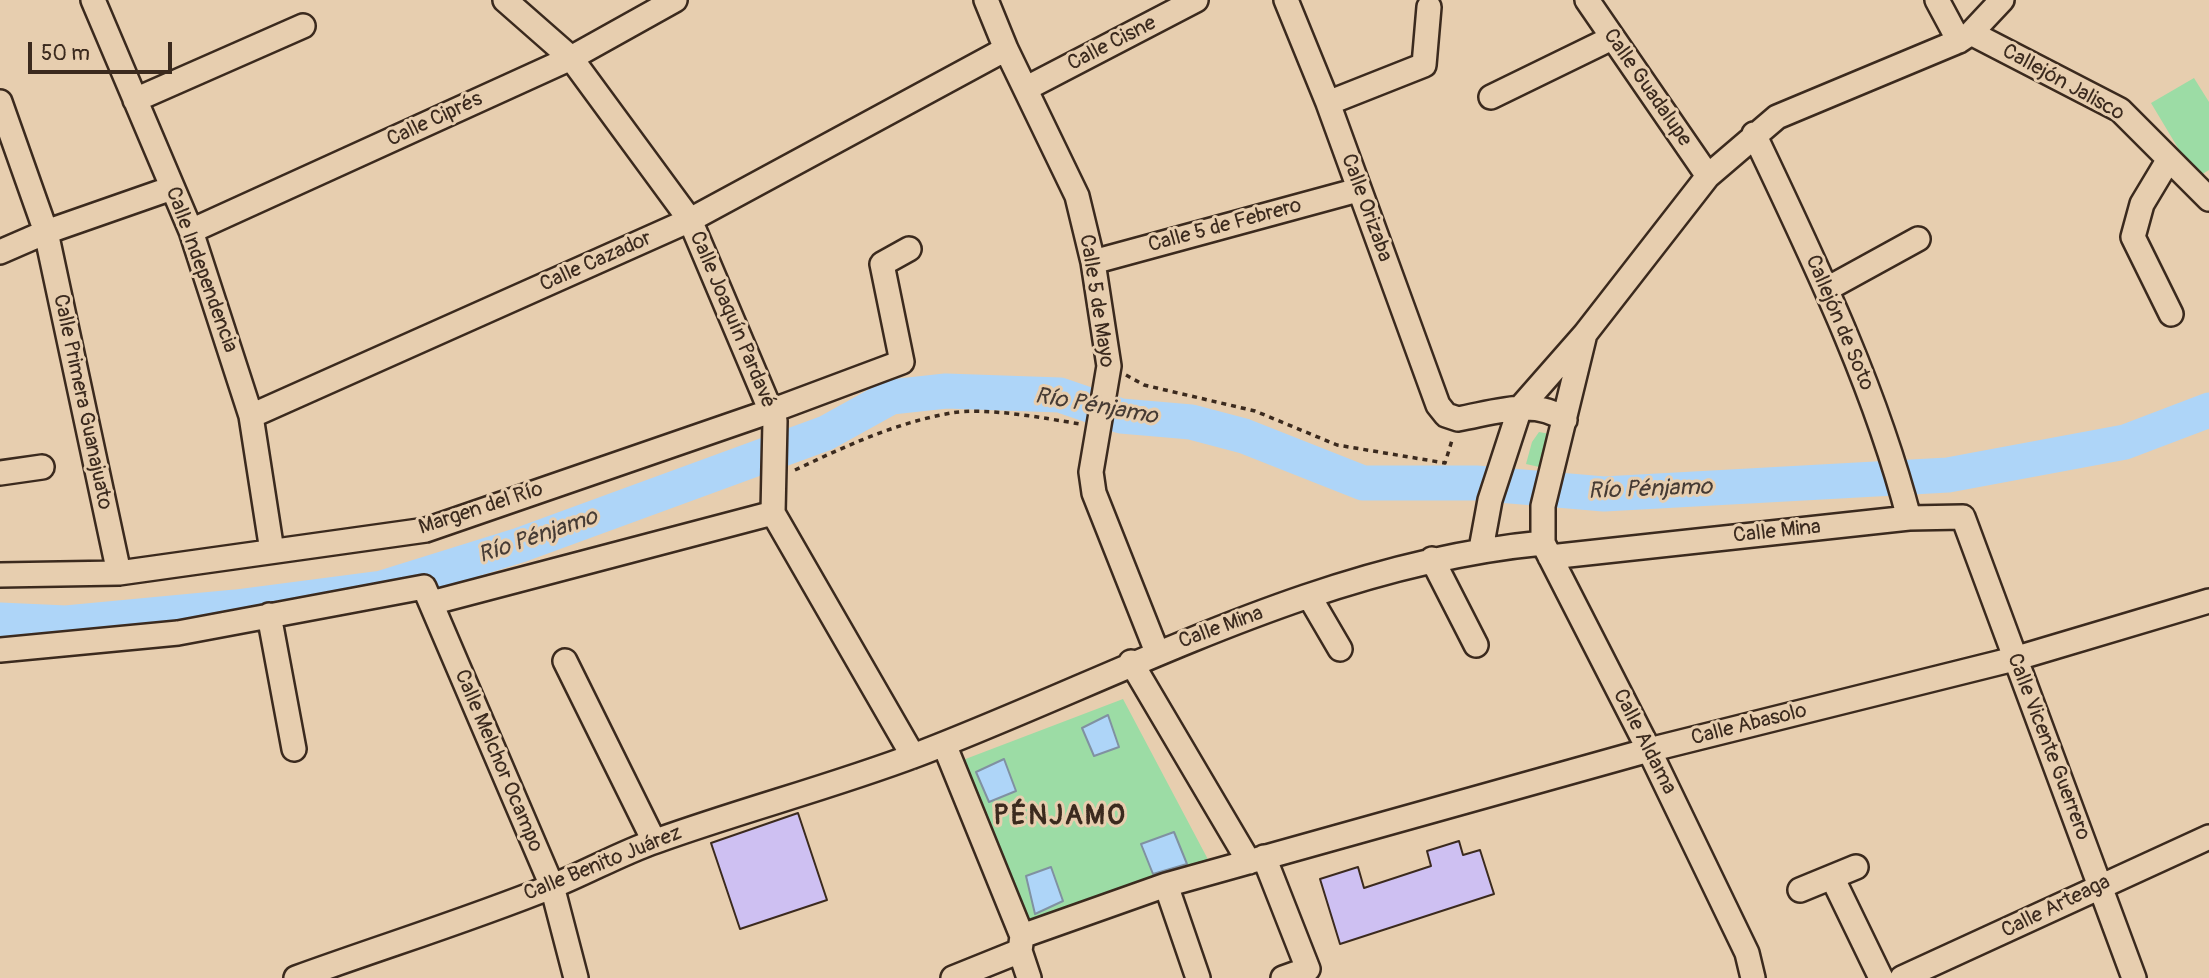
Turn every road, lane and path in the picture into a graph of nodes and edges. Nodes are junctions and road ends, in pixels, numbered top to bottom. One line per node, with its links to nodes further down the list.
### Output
1 (93, 0): 18 (street, Calle Independencia)
2 (505, 0): 15 (street, Calle Joaquín Pardavé)
3 (675, 0): 15 (street, Calle Ciprés)
4 (986, 0): 14 (street, Calle 5 de Mayo)
5 (1196, 0): 16 (street, Calle Cisne)
6 (1286, 0): 20 (street, Calle Orizaba)
7 (1587, 0): 13 (street, Calle Guadalupe)
8 (1937, 0): 12 (street)
9 (2002, 0): 12 (street)
10 (1429, 6): 20 (street)
11 (303, 26): 18 (street)
12 (1965, 37): 21 (street); 22 (street, Callejón Jalisco)
13 (1612, 38): 17 (street); 23 (street, Calle Guadalupe)
14 (1006, 49): 16 (street, Calle 5 de Mayo); 27 (street, Calle Cazador)
15 (571, 58): 27 (street, Calle Joaquín Pardavé); 29 (street, Calle Ciprés)
16 (1027, 88): 33 (street, Calle 5 de Mayo)
17 (1491, 97)
18 (135, 100): 24 (street, Calle Independencia)
19 (0, 102): 28 (street, Calle Primera Guanajuato)
20 (1328, 103): 25 (street, Calle Orizaba)
21 (1754, 134): 23 (street); 34 (street, Callejón de Soto)
22 (2169, 159): 26 (street, Callejón Jalisco); 35 (street)
23 (1708, 176): 36 (street)
24 (172, 188): 28 (street); 29 (street, Calle Independencia)
25 (1358, 190): 33 (street, Calle 5 de Febrero); 41 (street, Calle Orizaba)
26 (2209, 199)
27 (690, 220): 39 (street, Calle Cazador); 40 (street, Calle Joaquín Pardavé)
28 (46, 232): 32 (street); 54 (street, Calle Primera Guanajuato)
29 (191, 232): 39 (street, Calle Independencia)
30 (1918, 239): 34 (street)
31 (909, 249): 40 (street, Margen del Río)
32 (0, 251)
33 (1093, 262): 37 (street, Calle 5 de Mayo)
34 (1827, 289): 48 (street, Callejón de Soto)
35 (2171, 314)
36 (1585, 334): 38 (street); 42 (street, Calle Aldama)
37 (1109, 366): 41 (path); 43 (street, Calle 5 de Mayo)
38 (1520, 408): 41 (street); 42 (street); 50 (street)
39 (251, 416): 52 (street, Calle Independencia)
40 (773, 416): 44 (street, Calle Joaquín Pardavé); 52 (street, Margen del Río)
41 (1452, 417)
42 (1563, 429): 51 (street, Calle Aldama)
43 (1095, 447): 44 (path); 63 (street, Calle 5 de Mayo)
44 (776, 464): 47 (street, Calle Joaquín Pardavé)
45 (42, 467): 46 (street)
46 (0, 473)
47 (773, 513): 56 (street); 70 (street)
48 (1909, 517): 49 (street, Calle Mina); 51 (street, Calle Mina)
49 (1963, 517): 64 (street, Calle Vicente Guerrero)
50 (1481, 549): 51 (street, Calle Mina); 53 (street, Calle Mina)
51 (1546, 550): 69 (street, Calle Aldama)
52 (272, 551): 54 (street, Margen del Río)
53 (1432, 559): 57 (street, Calle Mina); 60 (street)
54 (119, 573): 55 (street, Margen del Río)
55 (0, 575)
56 (427, 595): 59 (street); 78 (street, Calle Melchor Ocampo)
57 (1309, 596): 61 (street); 63 (street, Calle Mina)
58 (2209, 601): 64 (street, Calle Abasolo)
59 (269, 615): 62 (street); 68 (street)
60 (1476, 645)
61 (1340, 649)
62 (0, 650)
63 (1157, 652): 66 (street, Calle Mina)
64 (2014, 659): 69 (street, Calle Abasolo); 77 (street, Calle Vicente Guerrero)
65 (565, 661): 72 (street)
66 (1131, 662): 67 (street, Calle Mina); 73 (street)
67 (944, 744): 70 (street, Calle Mina); 80 (street)
68 (294, 750)
69 (1649, 750): 73 (street, Calle Abasolo); 87 (street, Calle Aldama)
70 (913, 756): 72 (street, Calle Benito Juárez)
71 (2209, 837): 77 (street, Calle Arteaga)
72 (654, 841): 78 (street, Calle Benito Juárez)
73 (1257, 860): 76 (street, Calle Abasolo); 86 (street)
74 (1856, 867): 75 (street)
75 (1832, 877): 79 (street); 88 (street)
76 (1166, 885): 80 (street, Calle Abasolo); 85 (street)
77 (2101, 885): 89 (street, Calle Arteaga); 90 (street, Calle Vicente Guerrero)
78 (552, 886): 81 (street, Calle Benito Juárez); 82 (street, Calle Melchor Ocampo)
79 (1800, 890)
80 (1021, 943): 83 (street, Calle Abasolo); 84 (street)
81 (296, 978)
82 (576, 978)
83 (953, 978)
84 (1029, 978)
85 (1198, 978)
86 (1283, 978)
87 (1753, 978)
88 (1881, 978)
89 (1902, 978)
90 (2134, 978)

